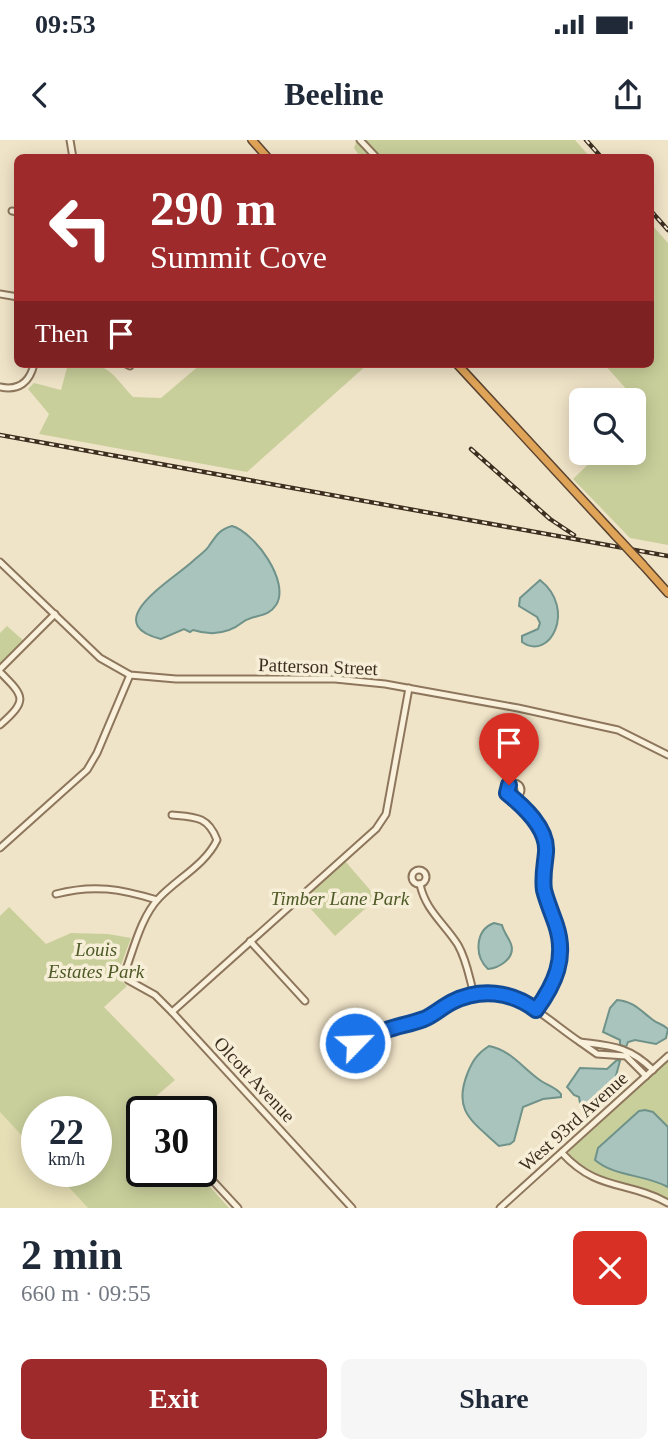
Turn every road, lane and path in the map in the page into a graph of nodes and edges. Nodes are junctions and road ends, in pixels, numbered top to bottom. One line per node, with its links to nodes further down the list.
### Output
1 (252, 140): 3 (highway)
2 (360, 140): 4 (street)
3 (264, 154)
4 (373, 154)
5 (32, 368): 7 (street)
6 (461, 368): 9 (highway, bridge)
7 (0, 387)
8 (0, 562): 10 (street, Patterson Street)
9 (668, 593)
10 (55, 614): 11 (street); 12 (street, Patterson Street)
11 (0, 671): 14 (street)
12 (130, 675): 13 (street, Patterson Street); 18 (street)
13 (409, 688): 15 (street, Patterson Street); 22 (street)
14 (0, 724)
15 (668, 755)
16 (515, 796): 25 (street)
17 (173, 815): 21 (street)
18 (0, 848)
19 (420, 884): 23 (street)
20 (57, 894): 21 (street)
21 (157, 900): 26 (street, Olcott Avenue)
22 (250, 941): 24 (street); 26 (street)
23 (474, 994): 25 (street); 27 (street)
24 (305, 1001)
25 (536, 1010): 28 (street)
26 (172, 1012): 39 (street, Olcott Avenue)
27 (367, 1040)
28 (580, 1042): 29 (street); 31 (street)
29 (605, 1044): 30 (street); 31 (street)
30 (622, 1053): 31 (street); 33 (street); 34 (street)
31 (603, 1056)
32 (668, 1056): 33 (street, West 93rd Avenue)
33 (653, 1070): 34 (street, West 93rd Avenue)
34 (646, 1076): 35 (street, West 93rd Avenue)
35 (562, 1153): 37 (street); 40 (street, West 93rd Avenue)
36 (217, 1185): 38 (street)
37 (668, 1203)
38 (238, 1208)
39 (352, 1208)
40 (500, 1208)

